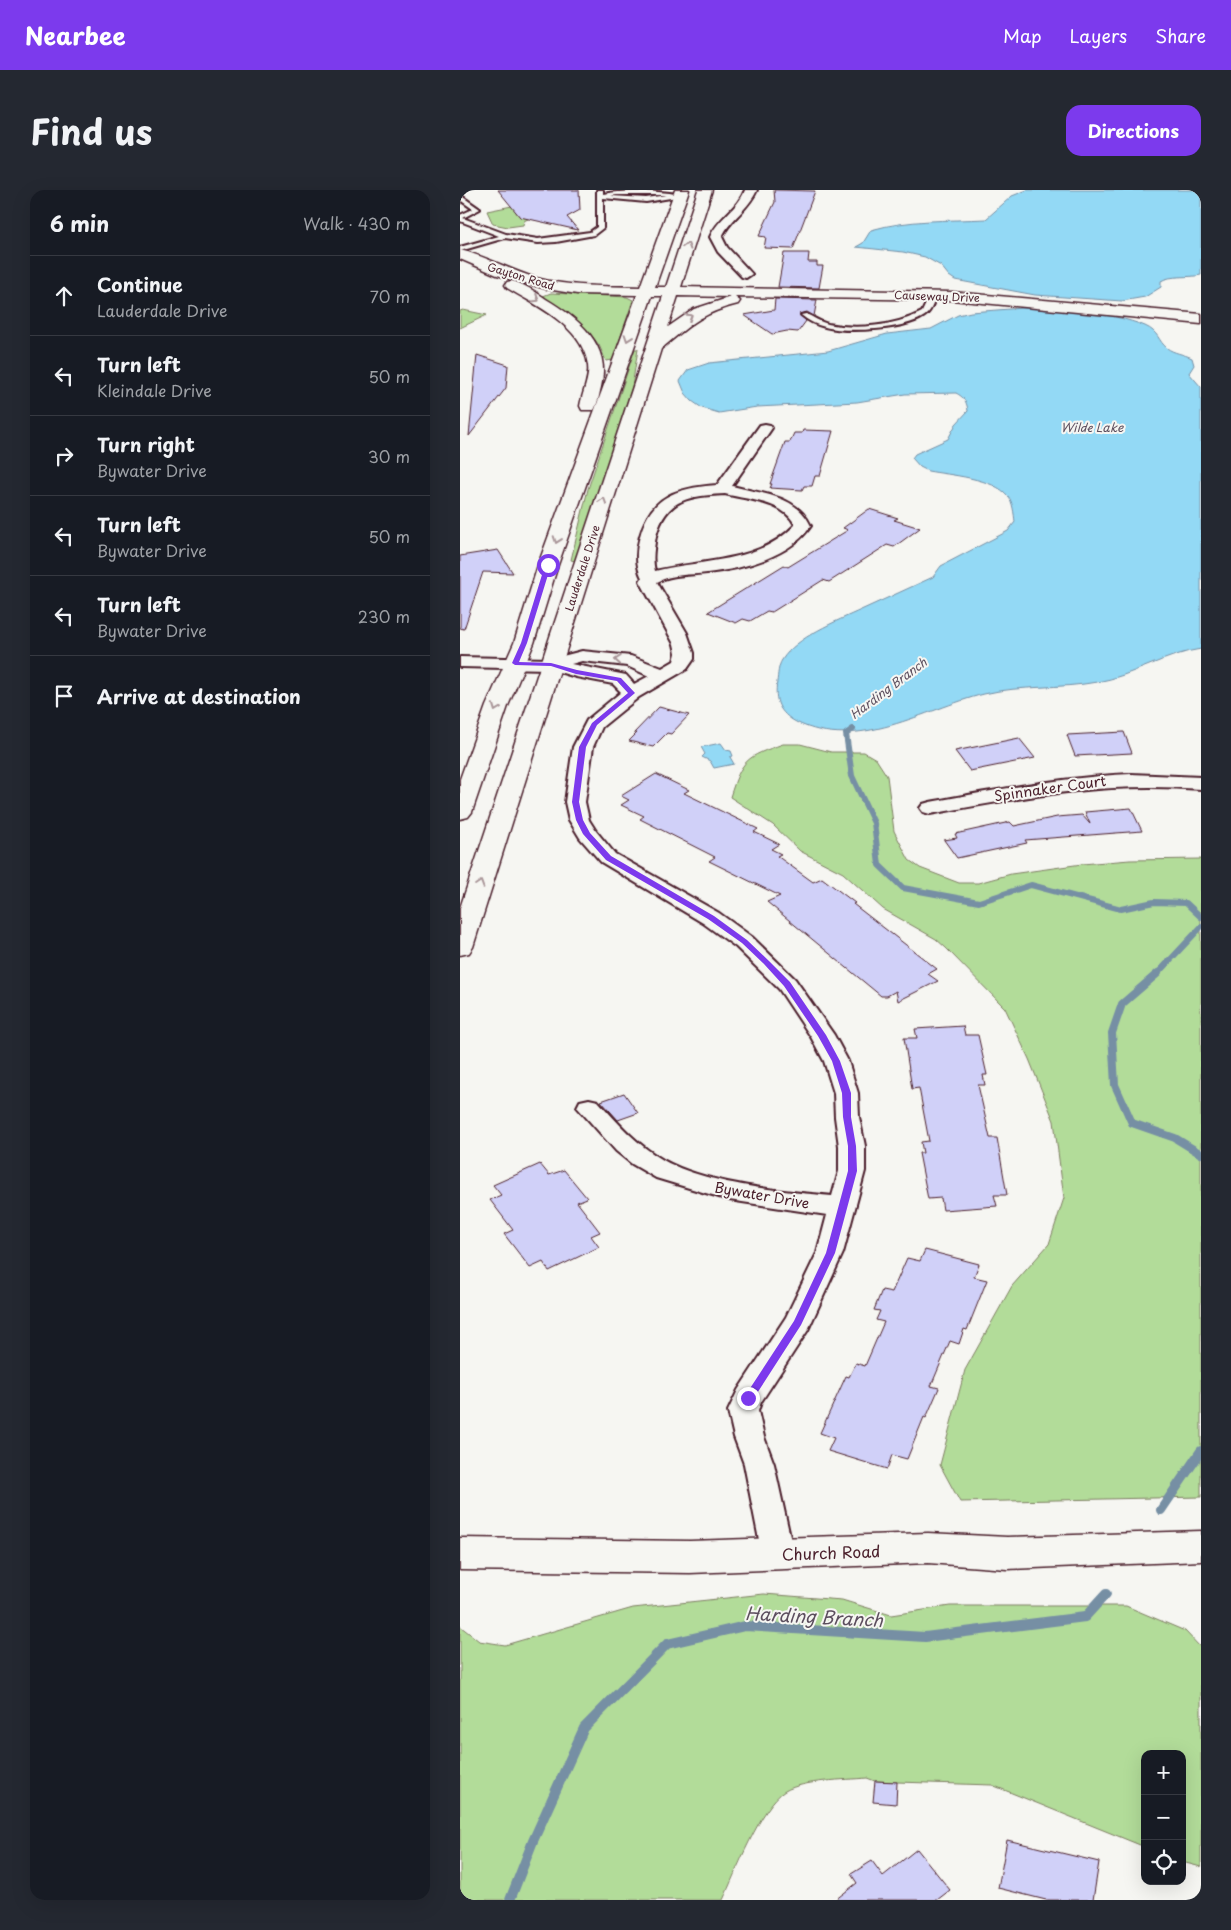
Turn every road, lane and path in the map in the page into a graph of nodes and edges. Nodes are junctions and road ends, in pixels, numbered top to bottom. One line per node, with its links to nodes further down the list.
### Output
1 (705, 190): 12 (main road, Lauderdale Drive, one-way to 1)
2 (751, 190): 10 (street)
3 (633, 192): 4 (lane); 5 (lane)
4 (601, 193): 5 (lane); 8 (lane)
5 (678, 194): 11 (main road)
6 (460, 197): 7 (lane)
7 (460, 218): 8 (lane)
8 (505, 236): 9 (lane)
9 (461, 253): 11 (main road, Gayton Road); 19 (main road, one-way to 19)
10 (746, 274)
11 (644, 292): 12 (main road, Gayton Road); 19 (main road, one-way to 19)
12 (672, 292): 13 (main road, Causeway Drive); 17 (main road, Lauderdale Drive)
13 (779, 294): 14 (main road, Causeway Drive); 17 (main road, one-way to 13)
14 (932, 296): 15 (lane); 16 (main road, Causeway Drive)
15 (804, 315)
16 (1201, 319)
17 (653, 348): 24 (main road, Lauderdale Drive, one-way to 17)
18 (765, 428): 20 (street)
19 (586, 456): 23 (main road, one-way to 23)
20 (725, 489): 21 (street); 21 (street)
21 (650, 578): 25 (street)
22 (460, 662): 23 (street)
23 (515, 663): 24 (street); 29 (main road, one-way to 29)
24 (551, 664): 25 (street, one-way to 24); 26 (street); 30 (main road, Lauderdale Drive, one-way to 24)
25 (664, 675): 26 (street)
26 (632, 693): 32 (street)
27 (1201, 782): 28 (street, Spinnaker Court)
28 (930, 808)
29 (460, 812)
30 (460, 947)
31 (590, 1107): 32 (street, Bywater Drive)
32 (842, 1207): 35 (street)
33 (1201, 1546): 35 (main road, Church Road)
34 (460, 1554): 35 (main road, Church Road)
35 (778, 1555)

